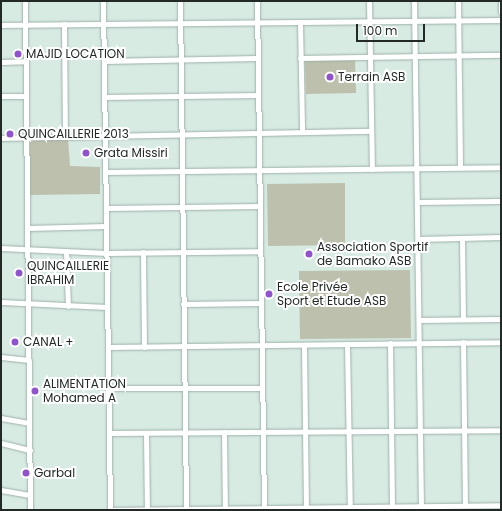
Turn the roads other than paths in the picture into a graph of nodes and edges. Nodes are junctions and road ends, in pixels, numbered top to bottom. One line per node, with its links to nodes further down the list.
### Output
1 (25, 1): 17 (street)
2 (103, 1): 19 (street)
3 (180, 1): 16 (street)
4 (257, 1): 14 (street)
5 (370, 1): 12 (street)
6 (414, 1): 13 (street)
7 (458, 1): 10 (street)
8 (501, 1): 9 (street)
9 (501, 12)
10 (458, 20): 11 (street); 13 (street); 23 (street)
11 (501, 20)
12 (370, 21): 13 (street); 15 (street); 24 (street)
13 (414, 21): 22 (street)
14 (257, 22): 15 (street); 16 (street); 25 (street)
15 (300, 22): 26 (street)
16 (180, 23): 19 (street); 28 (street)
17 (25, 24): 18 (street); 20 (street); 29 (street)
18 (64, 24): 19 (street); 41 (street)
19 (104, 24): 27 (street)
20 (1, 25)
21 (501, 55): 23 (street)
22 (415, 56): 23 (street); 24 (street); 46 (street)
23 (459, 56): 44 (street)
24 (370, 57): 26 (street); 36 (street)
25 (258, 58): 28 (street); 31 (street)
26 (300, 58): 38 (street)
27 (104, 60): 28 (street); 35 (street)
28 (180, 60): 34 (street)
29 (26, 61): 30 (street); 33 (street)
30 (1, 62)
31 (258, 95): 34 (street); 37 (street)
32 (1, 96): 33 (street)
33 (26, 96): 43 (street)
34 (181, 96): 35 (street); 39 (street)
35 (105, 97): 40 (street)
36 (371, 130): 38 (street); 47 (street)
37 (258, 132): 38 (street); 39 (street); 48 (street)
38 (302, 132)
39 (181, 133): 40 (street); 49 (street)
40 (105, 134): 41 (street); 50 (street)
41 (65, 136): 43 (street)
42 (1, 138): 43 (street)
43 (26, 138): 57 (street)
44 (460, 167): 45 (street); 46 (street)
45 (501, 167)
46 (416, 168): 47 (street); 52 (street)
47 (372, 169): 48 (street)
48 (259, 170): 49 (street); 53 (street)
49 (182, 171): 50 (street); 54 (street)
50 (106, 172): 55 (street)
51 (501, 201): 52 (street)
52 (417, 202): 59 (street)
53 (260, 206): 54 (street); 62 (street)
54 (182, 207): 55 (street); 66 (street)
55 (106, 208): 56 (street)
56 (106, 226): 57 (street); 67 (street)
57 (27, 228): 63 (street)
58 (501, 237): 60 (street)
59 (418, 238): 60 (street); 75 (street)
60 (462, 238): 76 (street)
61 (1, 248): 63 (street)
62 (260, 251): 66 (street); 69 (street)
63 (28, 252): 64 (street); 71 (street)
64 (66, 252): 67 (street); 72 (street)
65 (143, 252): 66 (street); 67 (street); 86 (street)
66 (183, 252): 70 (street)
67 (107, 253): 73 (street)
68 (1, 302): 71 (street)
69 (261, 303): 70 (street); 82 (street)
70 (184, 304): 84 (street)
71 (28, 305): 72 (street); 88 (street)
72 (68, 306): 73 (street)
73 (107, 307): 85 (street)
74 (501, 319): 76 (street)
75 (419, 320): 76 (street); 80 (street)
76 (463, 320)
77 (463, 342): 78 (street); 80 (street); 97 (street)
78 (501, 342)
79 (390, 343): 80 (street); 81 (street); 95 (street)
80 (419, 343): 96 (street)
81 (347, 344): 83 (street); 101 (street)
82 (261, 345): 83 (street); 84 (street); 91 (street)
83 (304, 345): 100 (street)
84 (184, 346): 86 (street); 90 (street)
85 (108, 347): 86 (street); 89 (street)
86 (144, 347)
87 (1, 357): 88 (street)
88 (29, 360): 93 (street)
89 (108, 388): 90 (street); 102 (street)
90 (184, 388): 91 (street); 104 (street)
91 (262, 388): 99 (street)
92 (1, 418): 93 (street)
93 (30, 423): 106 (street)
94 (501, 430): 97 (street)
95 (391, 431): 96 (street); 101 (street); 114 (street)
96 (420, 431): 97 (street); 111 (street)
97 (464, 431): 109 (street)
98 (224, 432): 99 (street); 104 (street); 119 (street)
99 (263, 432): 100 (street); 120 (street)
100 (305, 432): 101 (street); 112 (street)
101 (349, 432): 113 (street)
102 (109, 433): 103 (street); 122 (street)
103 (146, 433): 104 (street); 117 (street)
104 (185, 433): 118 (street)
105 (1, 443): 106 (street)
106 (30, 450): 108 (street)
107 (1, 490): 108 (street)
108 (30, 495): 121 (street)
109 (465, 505): 115 (street); 116 (street)
110 (501, 505): 116 (street)
111 (421, 506): 114 (street); 115 (street)
112 (306, 508): 113 (street); 120 (street)
113 (350, 508): 114 (street)
114 (392, 508)
115 (434, 508)
116 (473, 508)
117 (147, 509): 118 (street); 122 (street)
118 (186, 509): 119 (street)
119 (225, 509): 120 (street)
120 (264, 509)
121 (30, 510)
122 (110, 510)

